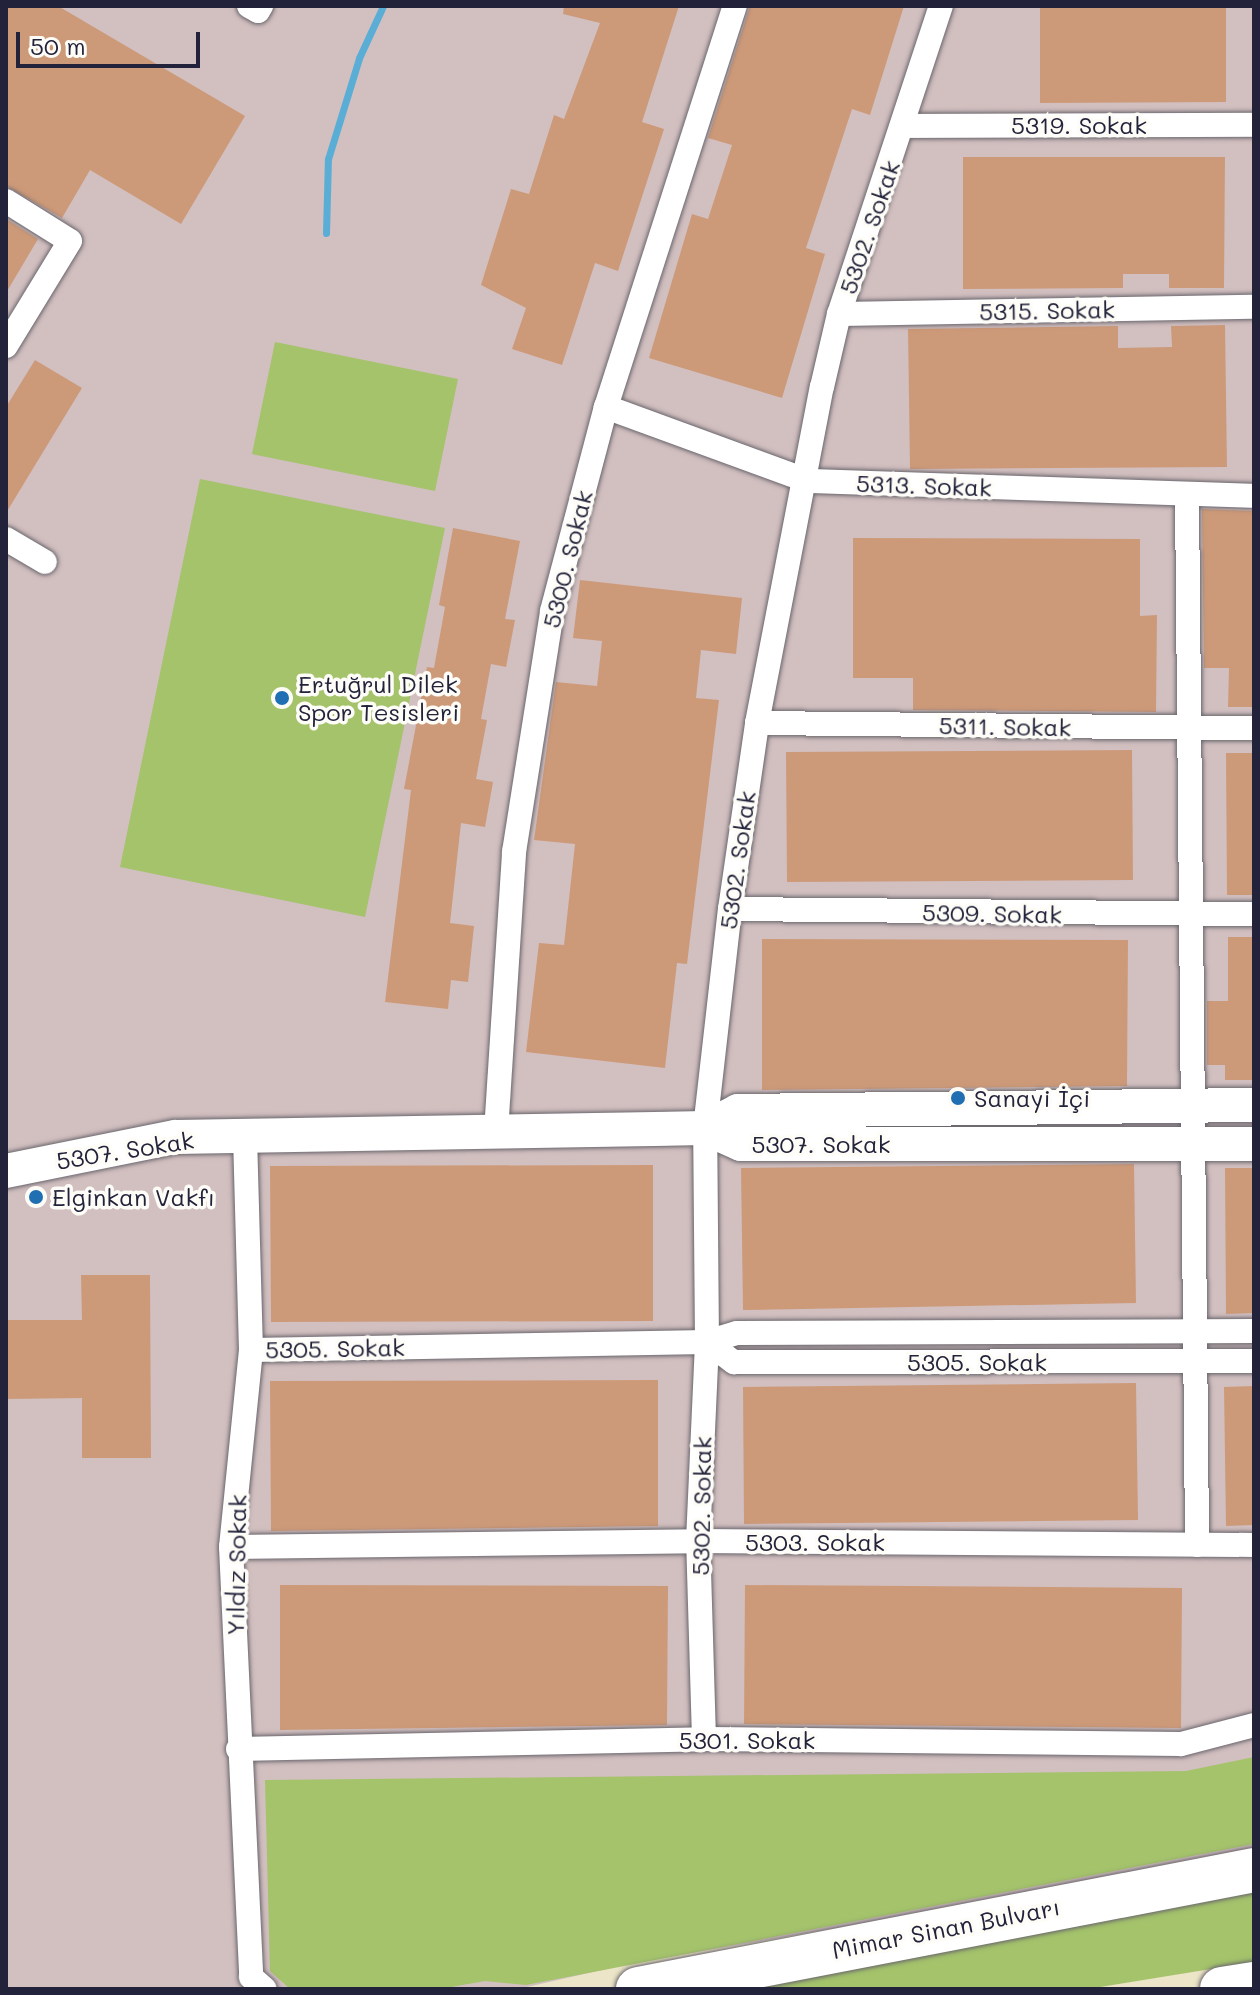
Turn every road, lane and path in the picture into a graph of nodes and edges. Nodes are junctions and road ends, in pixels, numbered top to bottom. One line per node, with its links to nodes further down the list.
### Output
1 (249, 6): 2 (street)
2 (261, 6)
3 (735, 6): 11 (street, 5300. Sokak)
4 (941, 6): 6 (street, 5302. Sokak)
5 (1254, 125): 6 (street, 5319. Sokak)
6 (903, 126): 9 (street, 5302. Sokak)
7 (6, 201): 10 (street)
8 (1254, 307): 9 (street, 5315. Sokak)
9 (839, 314): 12 (street, 5302. Sokak)
10 (6, 346)
11 (606, 407): 12 (street, 5313. Sokak); 26 (street, 5300. Sokak)
12 (808, 481): 13 (street, 5313. Sokak); 17 (street, 5302. Sokak)
13 (1187, 496): 14 (street, 5313. Sokak); 18 (street)
14 (1254, 496)
15 (6, 539): 16 (street)
16 (45, 562)
17 (757, 723): 18 (street, 5311. Sokak); 20 (street, 5302. Sokak)
18 (1188, 727): 19 (street, 5311. Sokak); 22 (street)
19 (1254, 728)
20 (730, 909): 22 (street, 5309. Sokak); 25 (street, 5302. Sokak)
21 (1254, 914): 22 (street, 5309. Sokak)
22 (1187, 915): 23 (street)
23 (1192, 1105): 24 (street, 5307. Sokak); 25 (street, 5307. Sokak); 28 (street)
24 (1254, 1105)
25 (705, 1128): 26 (street, 5307. Sokak); 28 (street, 5307. Sokak); 33 (street, 5302. Sokak)
26 (496, 1132): 27 (street, 5307. Sokak)
27 (245, 1136): 30 (street, 5307. Sokak); 34 (street, Yıldız Sokak)
28 (1194, 1144): 29 (street, 5307. Sokak); 31 (street)
29 (1254, 1144)
30 (6, 1171)
31 (1192, 1331): 32 (street, 5305. Sokak); 33 (street, 5305. Sokak); 35 (street)
32 (1254, 1331)
33 (707, 1342): 34 (street, 5305. Sokak); 35 (street, 5305. Sokak); 37 (street, 5302. Sokak)
34 (251, 1350): 40 (street, Yıldız Sokak)
35 (1193, 1361): 36 (street, 5305. Sokak); 38 (street)
36 (1254, 1361)
37 (698, 1541): 38 (street, 5303. Sokak); 40 (street, 5303. Sokak); 42 (street, 5302. Sokak)
38 (1197, 1545): 39 (street, 5303. Sokak)
39 (1254, 1545)
40 (231, 1547): 43 (street, Yıldız Sokak)
41 (1254, 1725): 42 (street, 5301. Sokak)
42 (704, 1739): 43 (street, 5301. Sokak)
43 (238, 1749): 46 (street, Yıldız Sokak)
44 (1254, 1870): 47 (highway, Mimar Sinan Bulvarı)
45 (1254, 1984): 48 (highway)
46 (265, 1989)
47 (638, 1989)
48 (1222, 1989)

